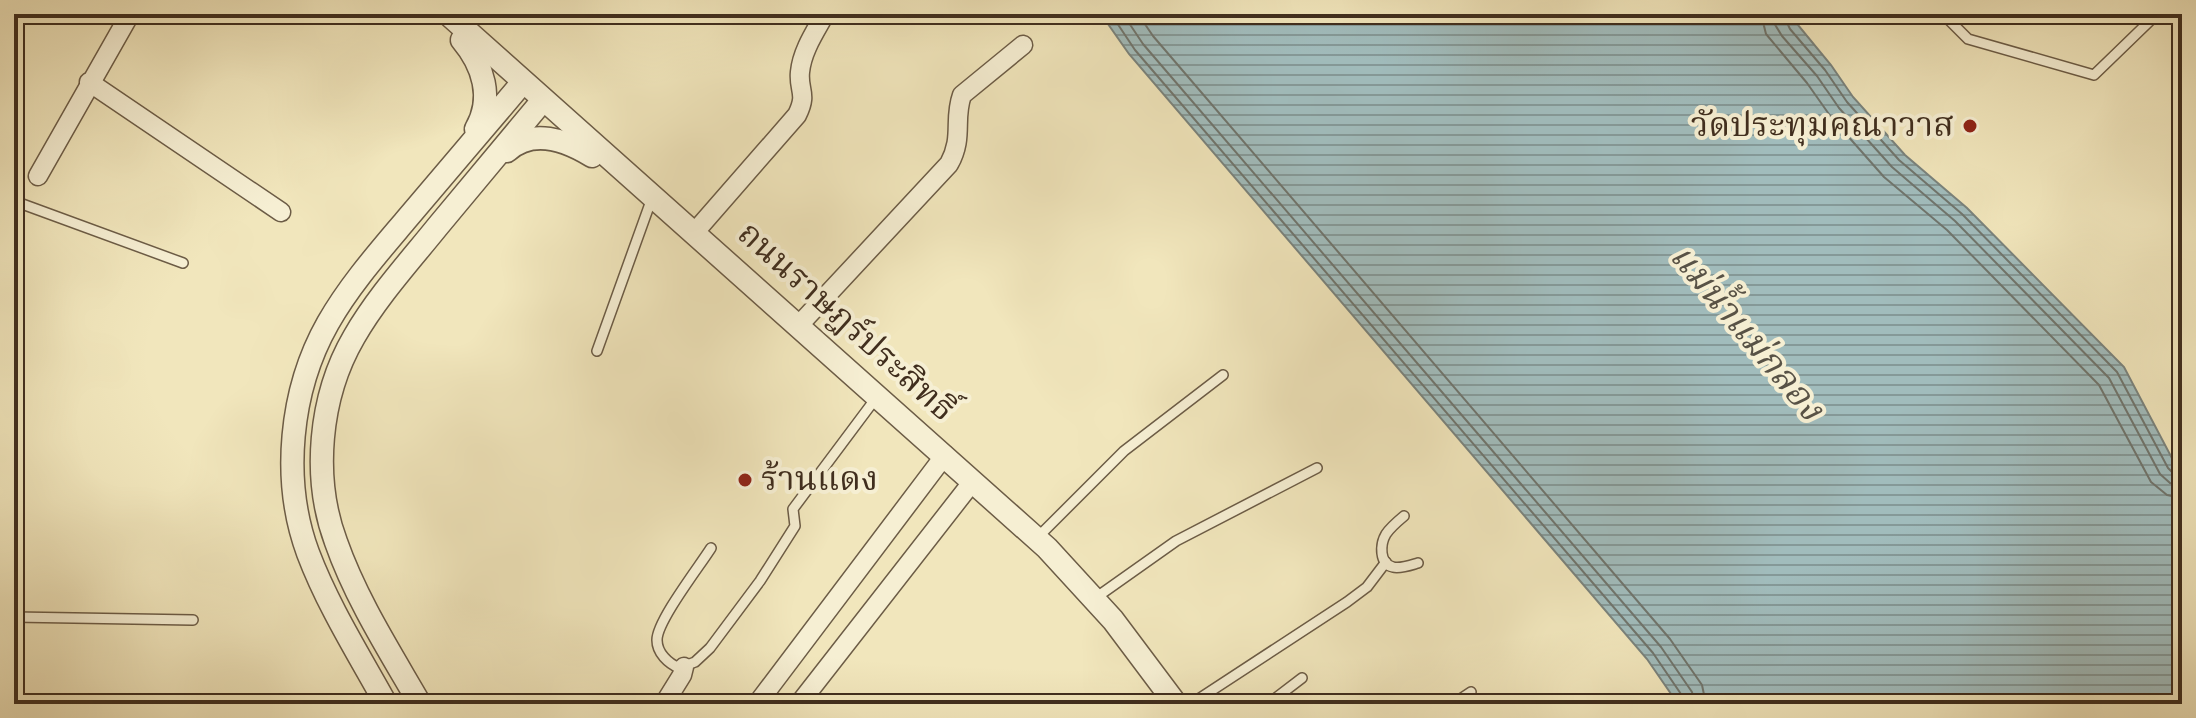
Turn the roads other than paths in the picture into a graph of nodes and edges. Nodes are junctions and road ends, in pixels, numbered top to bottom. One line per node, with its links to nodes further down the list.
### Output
1 (130, 14): 8 (street)
2 (440, 14): 11 (street)
3 (448, 14): 9 (street, ถนนราษฎร์ประสิทธิ์)
4 (825, 14): 17 (street)
5 (1943, 14): 6 (lane)
6 (2157, 14)
7 (1023, 45): 19 (street)
8 (89, 82): 13 (street); 16 (street)
9 (523, 82): 10 (street, ถนนราษฎร์ประสิทธิ์); 11 (street)
10 (543, 100): 12 (street); 14 (street, ถนนราษฎร์ประสิทธิ์)
11 (462, 154): 37 (street)
12 (482, 173): 14 (street); 38 (street)
13 (38, 176)
14 (652, 198): 17 (street, ถนนราษฎร์ประสิทธิ์); 20 (lane)
15 (14, 201): 18 (lane)
16 (281, 212)
17 (694, 233): 19 (street, ถนนราษฎร์ประสิทธิ์)
18 (183, 263)
19 (799, 325): 22 (street, ถนนราษฎร์ประสิทธิ์)
20 (597, 351)
21 (1223, 375): 27 (lane)
22 (878, 396): 23 (street, ถนนราษฎร์ประสิทธิ์); 34 (lane)
23 (945, 455): 25 (street, ถนนราษฎร์ประสิทธิ์); 40 (street)
24 (1317, 468): 31 (lane)
25 (973, 481): 27 (street, ถนนราษฎร์ประสิทธิ์); 41 (street)
26 (1404, 516): 29 (lane)
27 (1037, 538): 31 (street, ถนนราษฎร์ประสิทธิ์)
28 (711, 548): 34 (lane)
29 (1386, 562): 30 (lane); 43 (lane)
30 (1418, 563)
31 (1094, 599): 42 (street, ถนนราษฎร์ประสิทธิ์)
32 (14, 617): 33 (lane)
33 (193, 620)
34 (684, 667): 39 (street)
35 (1302, 678): 44 (lane)
36 (1471, 692): 45 (lane)
37 (386, 704)
38 (420, 704)
39 (664, 704)
40 (757, 704)
41 (799, 704)
42 (1176, 704)
43 (1191, 704)
44 (1268, 704)
45 (1453, 704)

